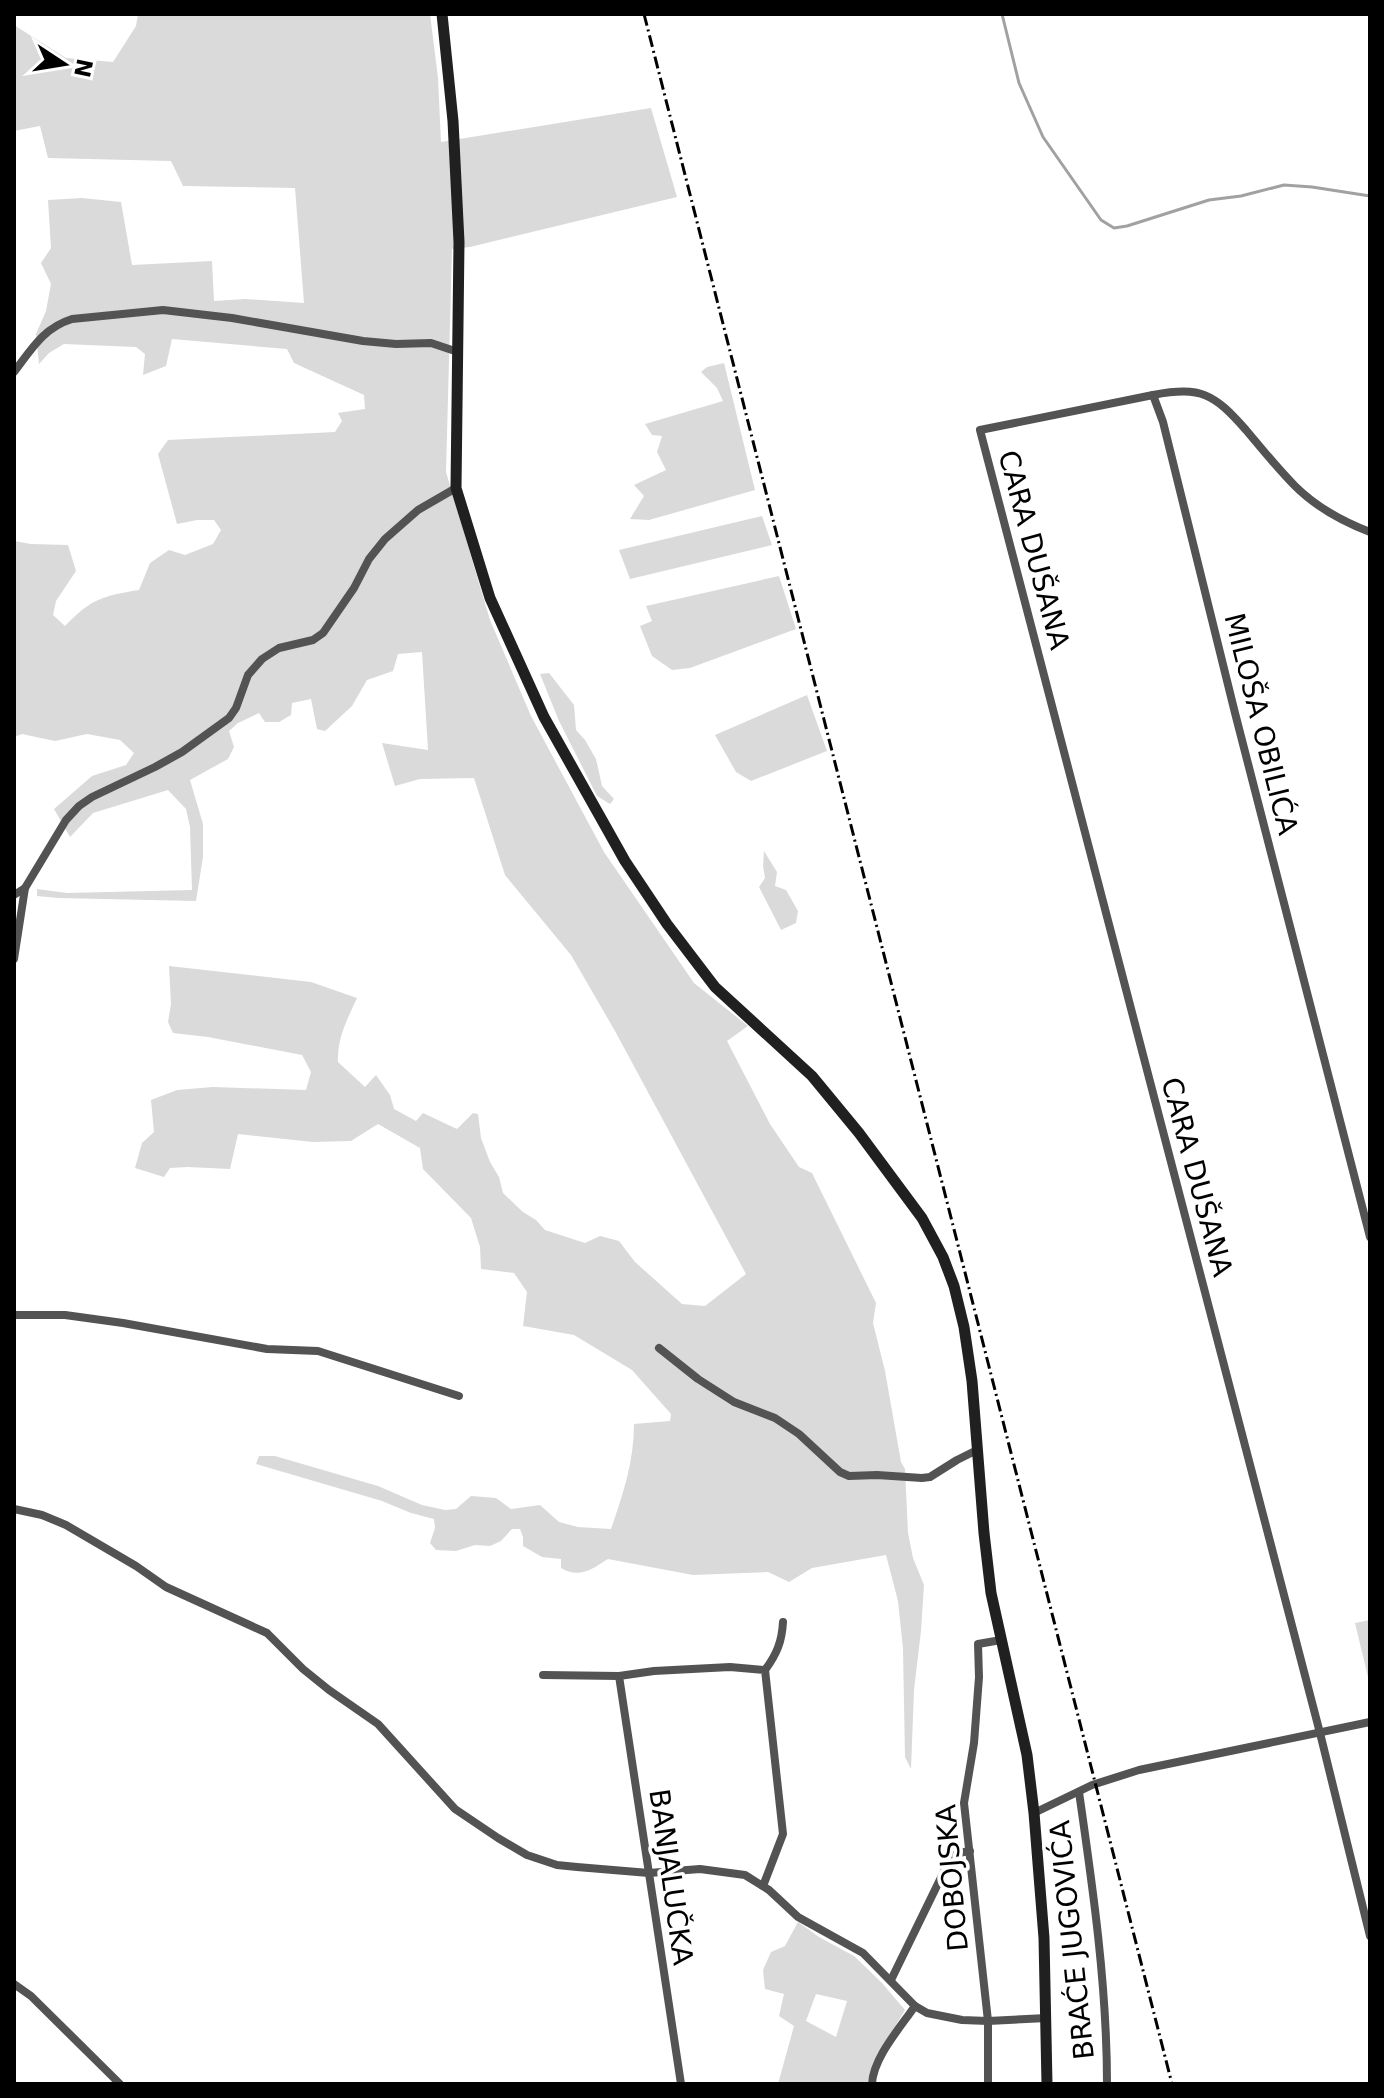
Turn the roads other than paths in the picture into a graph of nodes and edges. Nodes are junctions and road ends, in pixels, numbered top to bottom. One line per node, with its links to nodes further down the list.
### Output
1 (442, 14): 2 (main road)
2 (458, 352): 3 (street); 5 (main road)
3 (14, 372)
4 (1153, 395): 6 (street); 11 (street, MILOŠA OBILIĆA); 23 (street, CARA DUŠANA)
5 (456, 488): 8 (street); 15 (main road)
6 (1369, 531): 7 (street)
7 (1370, 542)
8 (25, 888): 9 (street); 10 (street)
9 (14, 895)
10 (14, 959)
11 (1370, 1237)
12 (14, 1315): 14 (street)
13 (659, 1348): 15 (street)
14 (459, 1396)
15 (977, 1450): 18 (main road)
16 (14, 1509): 27 (street)
17 (783, 1622): 19 (street)
18 (1001, 1640): 25 (main road); 26 (street, DOBOJSKA)
19 (765, 1670): 21 (street); 28 (street)
20 (543, 1675): 21 (street)
21 (619, 1676): 27 (street, BANJALUČKA)
22 (1370, 1722): 23 (street)
23 (1320, 1733): 24 (street); 29 (street, CARA DUŠANA)
24 (1079, 1792): 25 (street); 40 (street, BRAĆE JUGOVIĆA)
25 (1034, 1813): 33 (main road)
26 (970, 1851): 30 (street); 34 (street, DOBOJSKA)
27 (649, 1873): 28 (street); 36 (street, BANJALUČKA)
28 (763, 1886): 30 (street)
29 (1370, 1936)
30 (891, 1980): 32 (street)
31 (14, 1984): 35 (street)
32 (915, 2006): 34 (street); 37 (street)
33 (1047, 2018): 34 (street); 39 (main road)
34 (988, 2021): 38 (street, DOBOJSKA)
35 (120, 2084)
36 (681, 2084)
37 (872, 2084)
38 (988, 2084)
39 (1047, 2084)
40 (1107, 2084)

